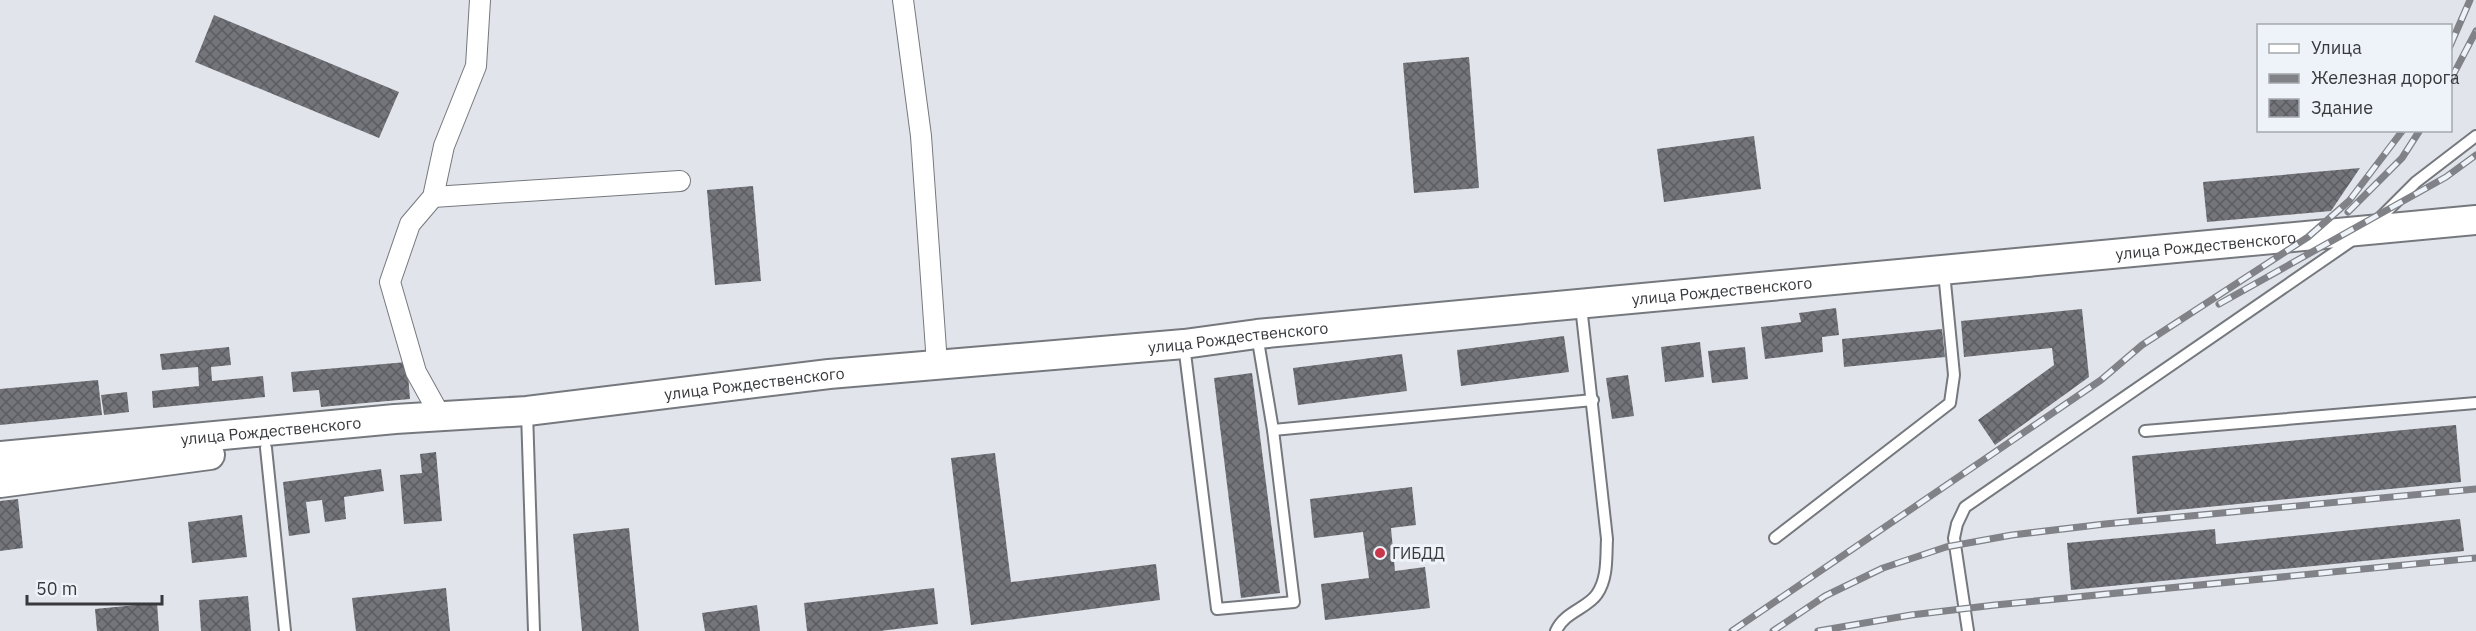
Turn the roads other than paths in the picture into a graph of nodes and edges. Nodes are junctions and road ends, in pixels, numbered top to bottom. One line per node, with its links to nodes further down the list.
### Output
1 (480, 0): 5 (street)
2 (903, 0): 12 (street)
3 (2476, 136): 7 (lane)
4 (680, 181): 5 (street)
5 (433, 197): 16 (street)
6 (2476, 220): 7 (main road, улица Рождественского)
7 (2367, 231): 8 (main road, улица Рождественского); 26 (lane)
8 (1944, 272): 9 (main road, улица Рождественского); 22 (lane)
9 (1581, 305): 10 (main road, улица Рождественского); 13 (lane)
10 (1257, 334): 11 (main road, улица Рождественского); 17 (lane)
11 (1184, 344): 12 (main road, улица Рождественского); 17 (lane)
12 (937, 364): 15 (main road, улица Рождественского)
13 (1593, 399): 17 (lane); 25 (lane)
14 (2476, 403): 18 (lane)
15 (527, 411): 16 (main road, улица Рождественского); 19 (main road); 24 (lane)
16 (441, 417): 20 (main road, улица Рождественского)
17 (1273, 430)
18 (2145, 431)
19 (266, 448): 21 (main road); 23 (lane)
20 (0, 456)
21 (0, 483)
22 (1775, 538)
23 (285, 631)
24 (534, 631)
25 (1556, 631)
26 (1968, 631)

